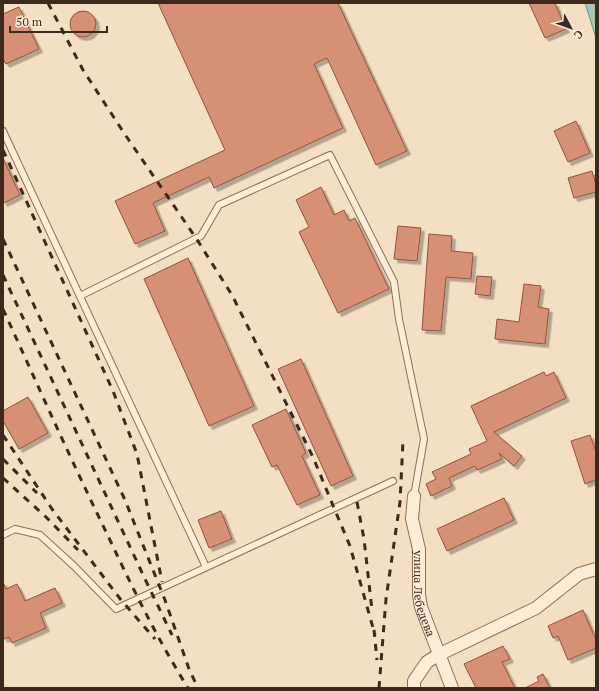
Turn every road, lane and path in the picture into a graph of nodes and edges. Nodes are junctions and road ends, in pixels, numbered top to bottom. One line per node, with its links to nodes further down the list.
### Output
1 (3, 131): 2 (lane)
2 (80, 296): 4 (lane); 6 (lane)
3 (393, 481): 6 (lane)
4 (414, 496): 8 (street, улица Лебедева)
5 (3, 535): 6 (lane)
6 (206, 567)
7 (596, 569): 8 (street)
8 (438, 654): 9 (street); 10 (street, улица Лебедева)
9 (414, 688)
10 (452, 688)

